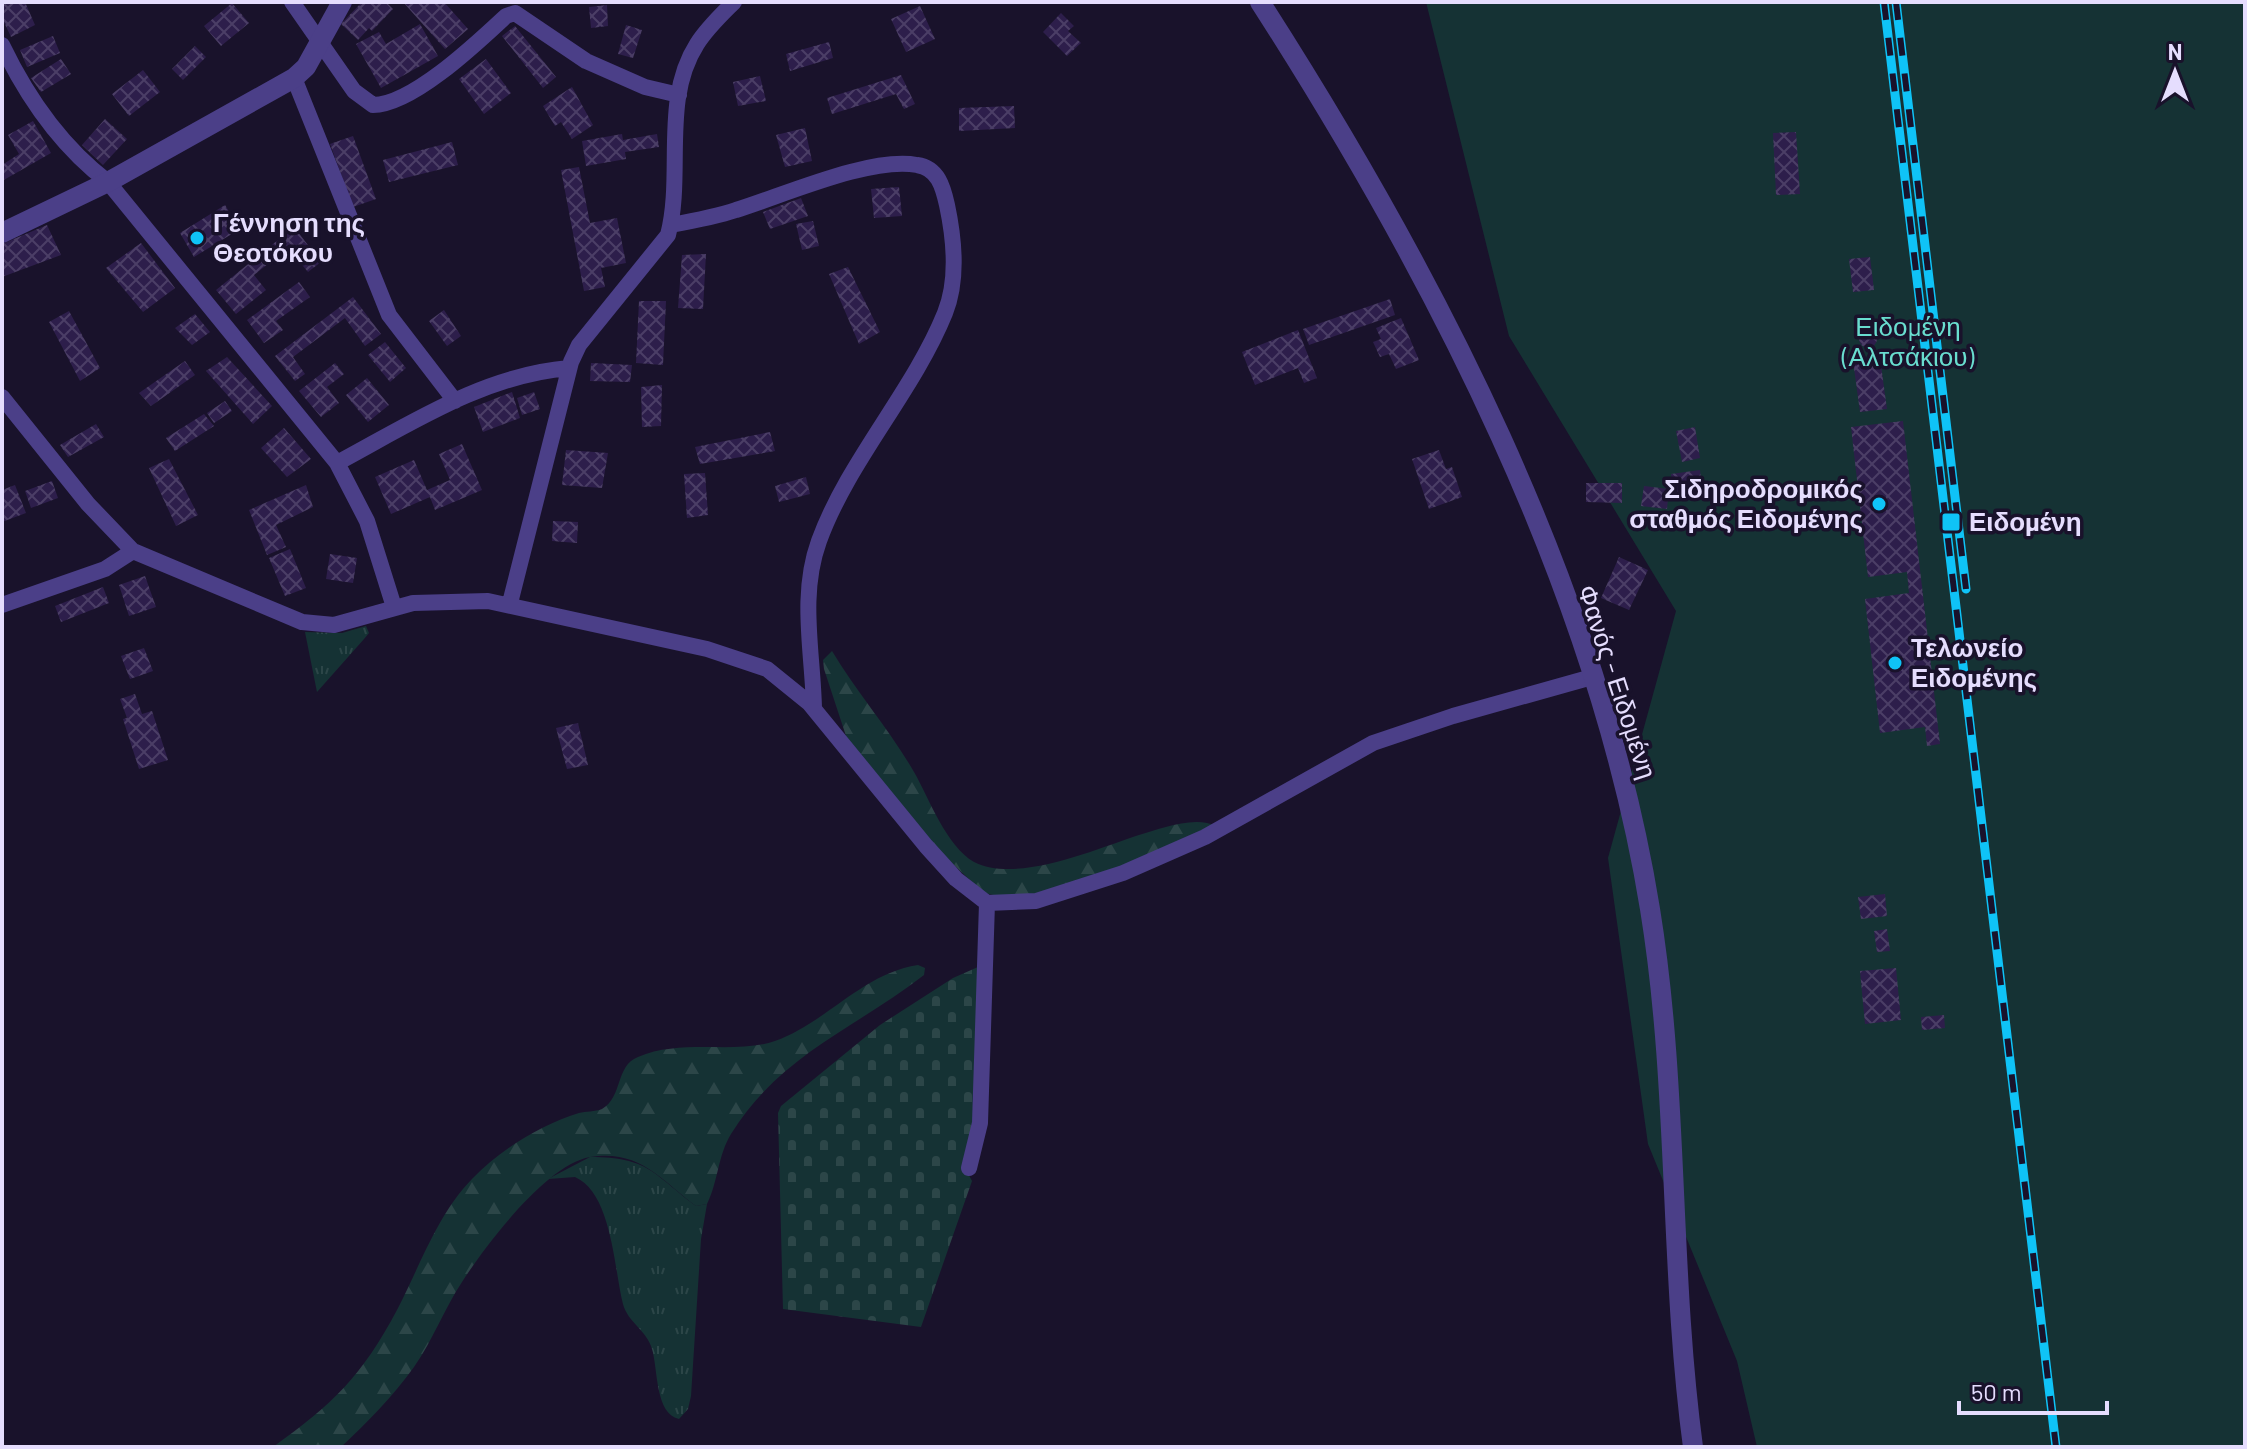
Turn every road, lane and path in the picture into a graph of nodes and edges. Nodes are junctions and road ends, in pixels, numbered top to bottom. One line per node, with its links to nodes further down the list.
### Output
1 (292, 2): 5 (street)
2 (342, 2): 5 (street)
3 (734, 2): 8 (street)
4 (1260, 2): 20 (street, Φανός - Ειδομένη)
5 (320, 44): 7 (street); 8 (street)
6 (2, 45): 9 (street)
7 (300, 72): 9 (street); 14 (street)
8 (679, 95): 10 (street)
9 (108, 182): 11 (street); 15 (street)
10 (671, 225): 12 (street); 21 (street)
11 (2, 233)
12 (569, 368): 14 (street); 17 (street)
13 (2, 397): 16 (street)
14 (455, 401): 15 (street)
15 (337, 463): 19 (street)
16 (133, 551): 18 (street); 19 (street)
17 (510, 603): 19 (street); 21 (street)
18 (2, 605)
19 (394, 607)
20 (1592, 677): 22 (street); 24 (street, Φανός - Ειδομένη)
21 (814, 709): 22 (street)
22 (987, 903): 23 (street)
23 (969, 1168)
24 (1693, 1447)

